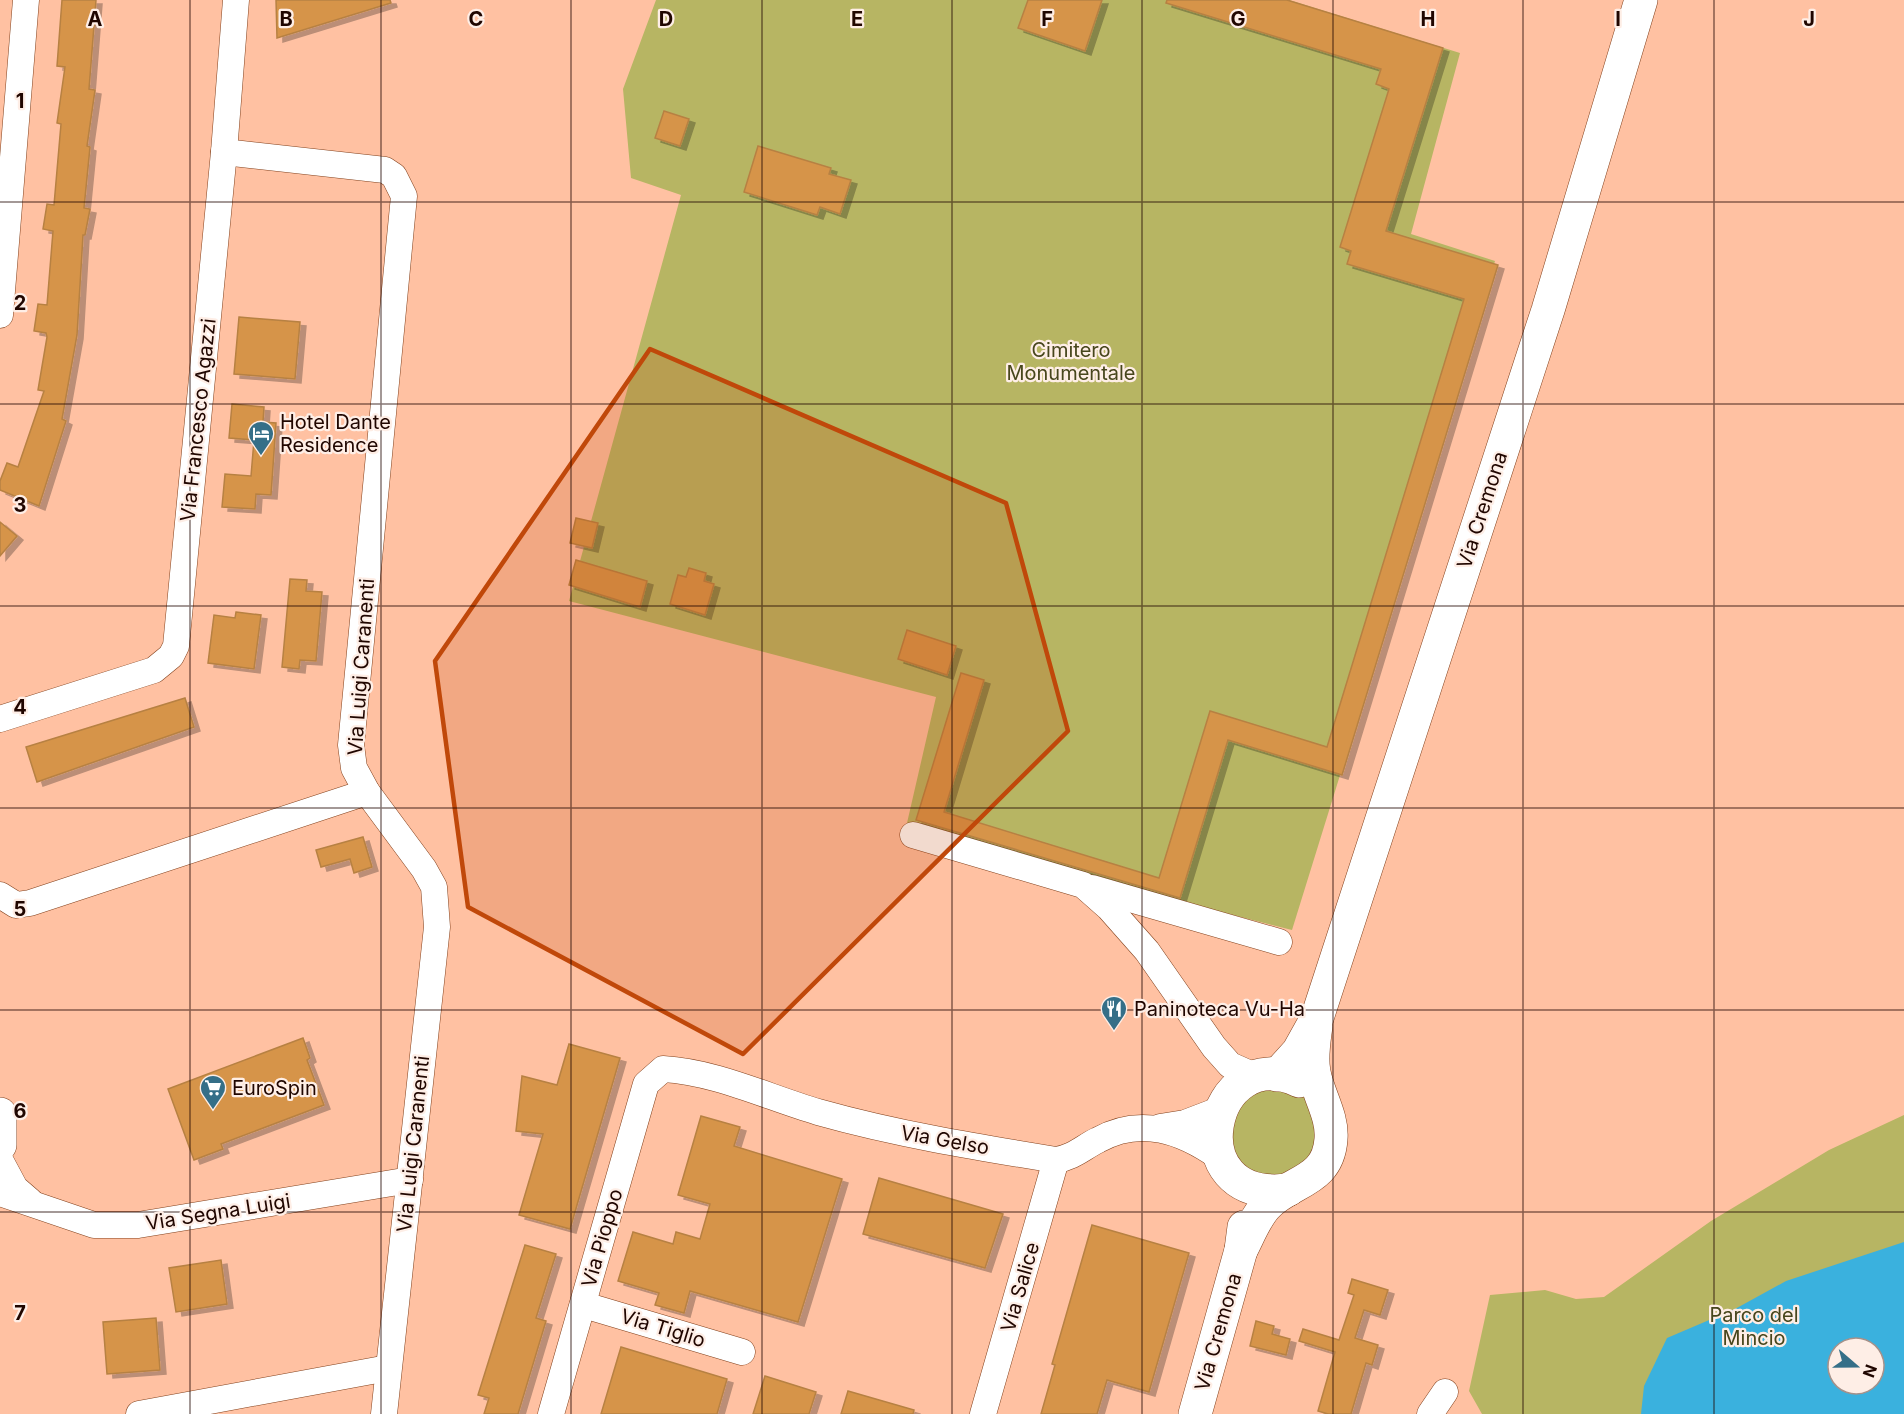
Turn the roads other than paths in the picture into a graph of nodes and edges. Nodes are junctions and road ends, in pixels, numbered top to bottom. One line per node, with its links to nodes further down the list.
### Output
1 (26, 0): 5 (street)
2 (236, 0): 4 (street, Via Francesco Agazzi)
3 (1641, 0): 13 (main road, Via Cremona)
4 (224, 152): 7 (street, Via Francesco Agazzi); 8 (street, Via Luigi Caranenti)
5 (3, 252): 6 (street)
6 (0, 315)
7 (0, 719)
8 (367, 792): 11 (street); 25 (street, Via Luigi Caranenti)
9 (913, 835): 10 (street)
10 (1083, 885): 12 (street); 14 (street)
11 (0, 895)
12 (1279, 942)
13 (1317, 1018): 16 (main road, Via Cremona); 18 (main road, Via Cremona)
14 (1214, 1047): 16 (street); 17 (street)
15 (663, 1069): 23 (street, Via Gelso); 30 (street, Via Pioppo)
16 (1267, 1076): 17 (main road, Via Cremona); 18 (main road)
17 (1224, 1103): 20 (street); 24 (main road, Via Cremona)
18 (1325, 1106): 26 (main road, Via Cremona)
19 (0, 1114): 21 (main road)
20 (1154, 1128): 23 (street, Via Gelso); 24 (street, Via Gelso)
21 (0, 1144)
22 (0, 1160): 28 (street, Via Segna Luigi)
23 (1056, 1160): 37 (street, Via Salice)
24 (1228, 1168): 26 (main road, Via Cremona); 29 (main road, Via Cremona)
25 (410, 1180): 28 (street, Via Segna Luigi); 32 (street, Via Luigi Caranenti)
26 (1288, 1190): 29 (main road, Via Cremona)
27 (0, 1193): 28 (street, Via Segna Luigi)
28 (30, 1201)
29 (1241, 1250): 38 (main road, Via Cremona)
30 (584, 1305): 31 (street, Via Tiglio); 36 (street, Via Pioppo)
31 (742, 1352)
32 (388, 1368): 34 (street); 35 (street, Via Luigi Caranenti)
33 (1445, 1392): 39 (street)
34 (139, 1414)
35 (384, 1414)
36 (551, 1414)
37 (983, 1414)
38 (1195, 1414)
39 (1430, 1414)

